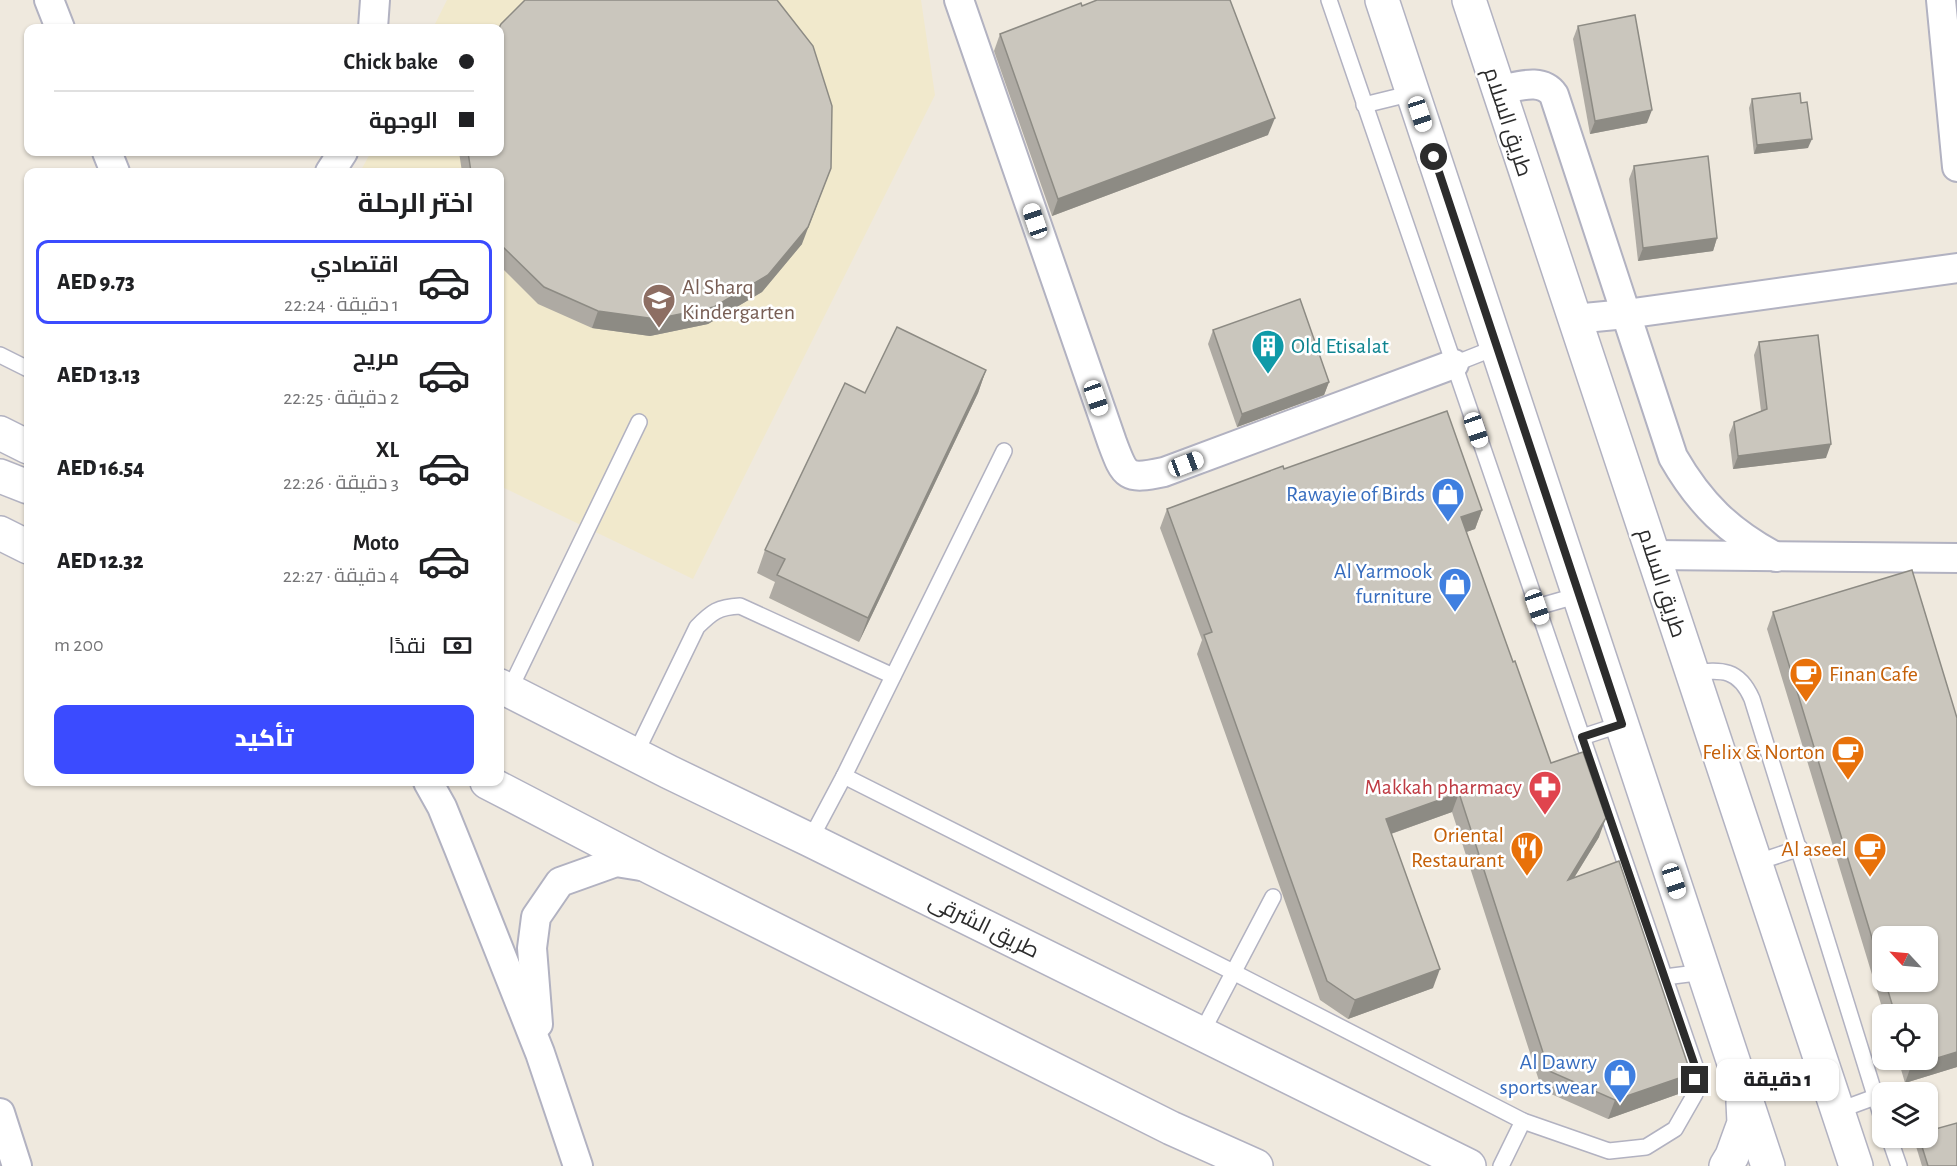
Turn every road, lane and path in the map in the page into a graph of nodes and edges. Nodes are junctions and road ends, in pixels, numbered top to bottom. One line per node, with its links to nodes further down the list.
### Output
1 (49, 0): 8 (street)
2 (375, 0): 9 (street)
3 (959, 0): 19 (street)
4 (1329, 0): 12 (lane)
5 (1382, 0): 11 (main road)
6 (1469, 0): 10 (main road, طريق السلام)
7 (1941, 0): 13 (street)
8 (58, 24)
9 (373, 24)
10 (1498, 90): 15 (street); 16 (main road, طريق السلام)
11 (1413, 93): 12 (lane); 17 (main road)
12 (1364, 105): 19 (lane)
13 (1957, 167)
14 (1957, 268): 15 (street)
15 (1626, 314): 16 (street); 30 (street)
16 (1574, 319): 29 (main road, طريق السلام)
17 (1497, 347): 19 (lane); 32 (main road)
18 (0, 355): 20 (lane)
19 (1454, 364): 33 (lane)
20 (24, 367)
21 (639, 422): 36 (lane)
22 (0, 433): 23 (main road)
23 (24, 445)
24 (1004, 451): 35 (lane)
25 (0, 476): 26 (main road)
26 (24, 485)
27 (0, 533): 28 (main road)
28 (24, 545)
29 (1653, 555): 30 (street); 34 (main road, طريق السلام)
30 (1776, 557): 31 (street)
31 (1957, 558)
32 (1579, 596): 33 (lane); 37 (main road)
33 (1537, 607): 38 (lane)
34 (1692, 673): 44 (lane); 45 (main road, طريق السلام)
35 (893, 676): 39 (lane); 40 (lane)
36 (504, 689): 39 (main road, طريق الشرقى)
37 (1622, 724): 38 (lane); 49 (main road)
38 (1582, 737): 50 (lane)
39 (635, 755): 43 (main road, طريق الشرقى)
40 (844, 776): 43 (lane); 48 (lane)
41 (430, 786): 52 (street)
42 (495, 786): 46 (main road)
43 (810, 840): 51 (main road, طريق الشرقى)
44 (1800, 848): 45 (lane); 54 (lane)
45 (1755, 862): 56 (main road, طريق السلام)
46 (652, 868): 52 (street); 62 (main road)
47 (1273, 897): 48 (lane)
48 (1233, 972): 51 (lane); 58 (lane)
49 (1704, 972): 50 (lane); 53 (main road)
50 (1665, 977): 58 (lane)
51 (1202, 1034): 63 (main road, طريق الشرقى)
52 (540, 1053): 61 (street)
53 (1742, 1085): 65 (main road); 66 (main road)
54 (1872, 1087)
55 (1872, 1098): 56 (lane)
56 (1837, 1111): 67 (main road, طريق السلام)
57 (1, 1120): 60 (street)
58 (1522, 1121): 64 (lane)
59 (1893, 1148): 68 (lane)
60 (17, 1166)
61 (578, 1166)
62 (1256, 1166)
63 (1469, 1166)
64 (1501, 1166)
65 (1726, 1166)
66 (1768, 1166)
67 (1856, 1166)
68 (1899, 1166)

